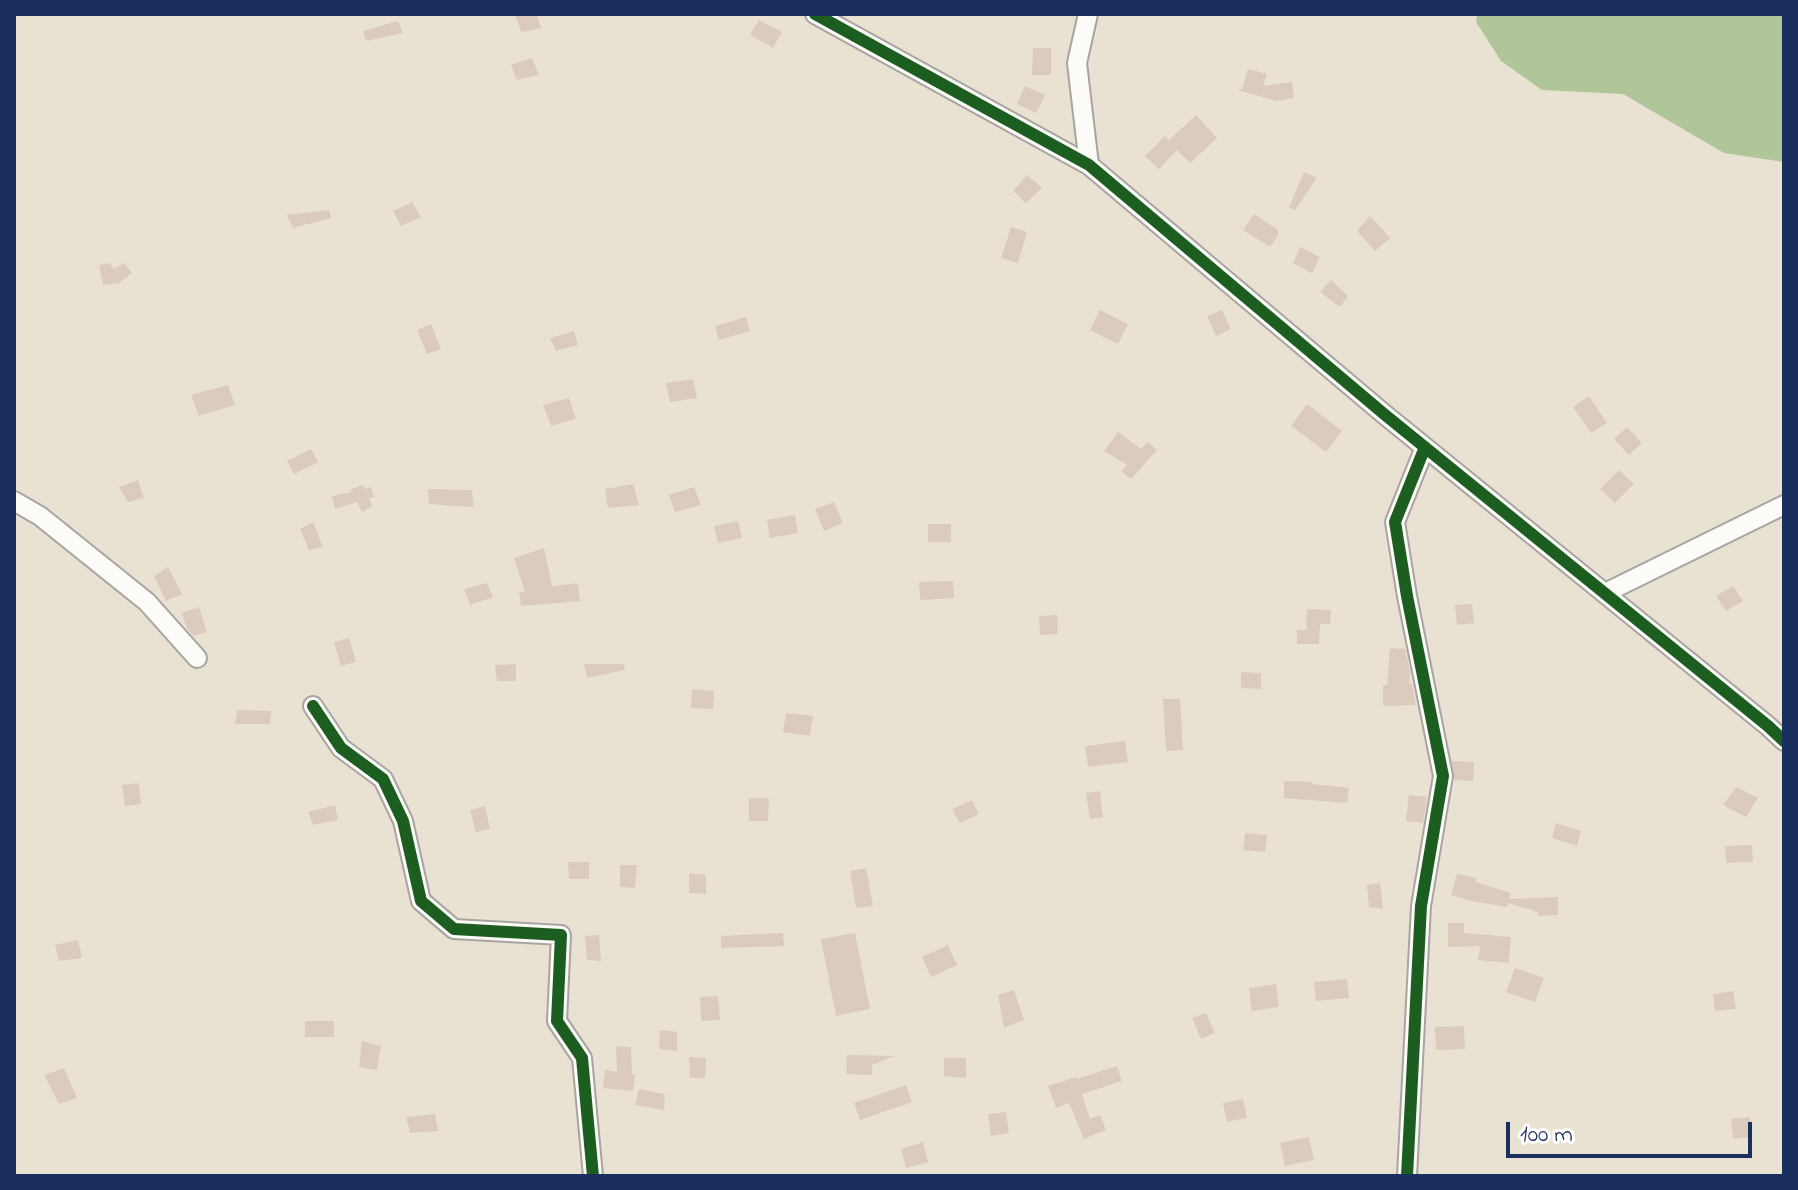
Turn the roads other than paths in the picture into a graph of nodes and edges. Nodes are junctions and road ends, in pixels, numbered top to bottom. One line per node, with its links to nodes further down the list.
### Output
1 (815, 14): 3 (street)
2 (1088, 14): 3 (street)
3 (1089, 165): 4 (street)
4 (1425, 447): 7 (street); 12 (street)
5 (14, 501): 8 (street)
6 (1784, 505): 7 (street)
7 (1605, 593): 10 (street)
8 (197, 658)
9 (313, 706): 11 (street)
10 (1784, 741)
11 (593, 1176)
12 (1407, 1176)

